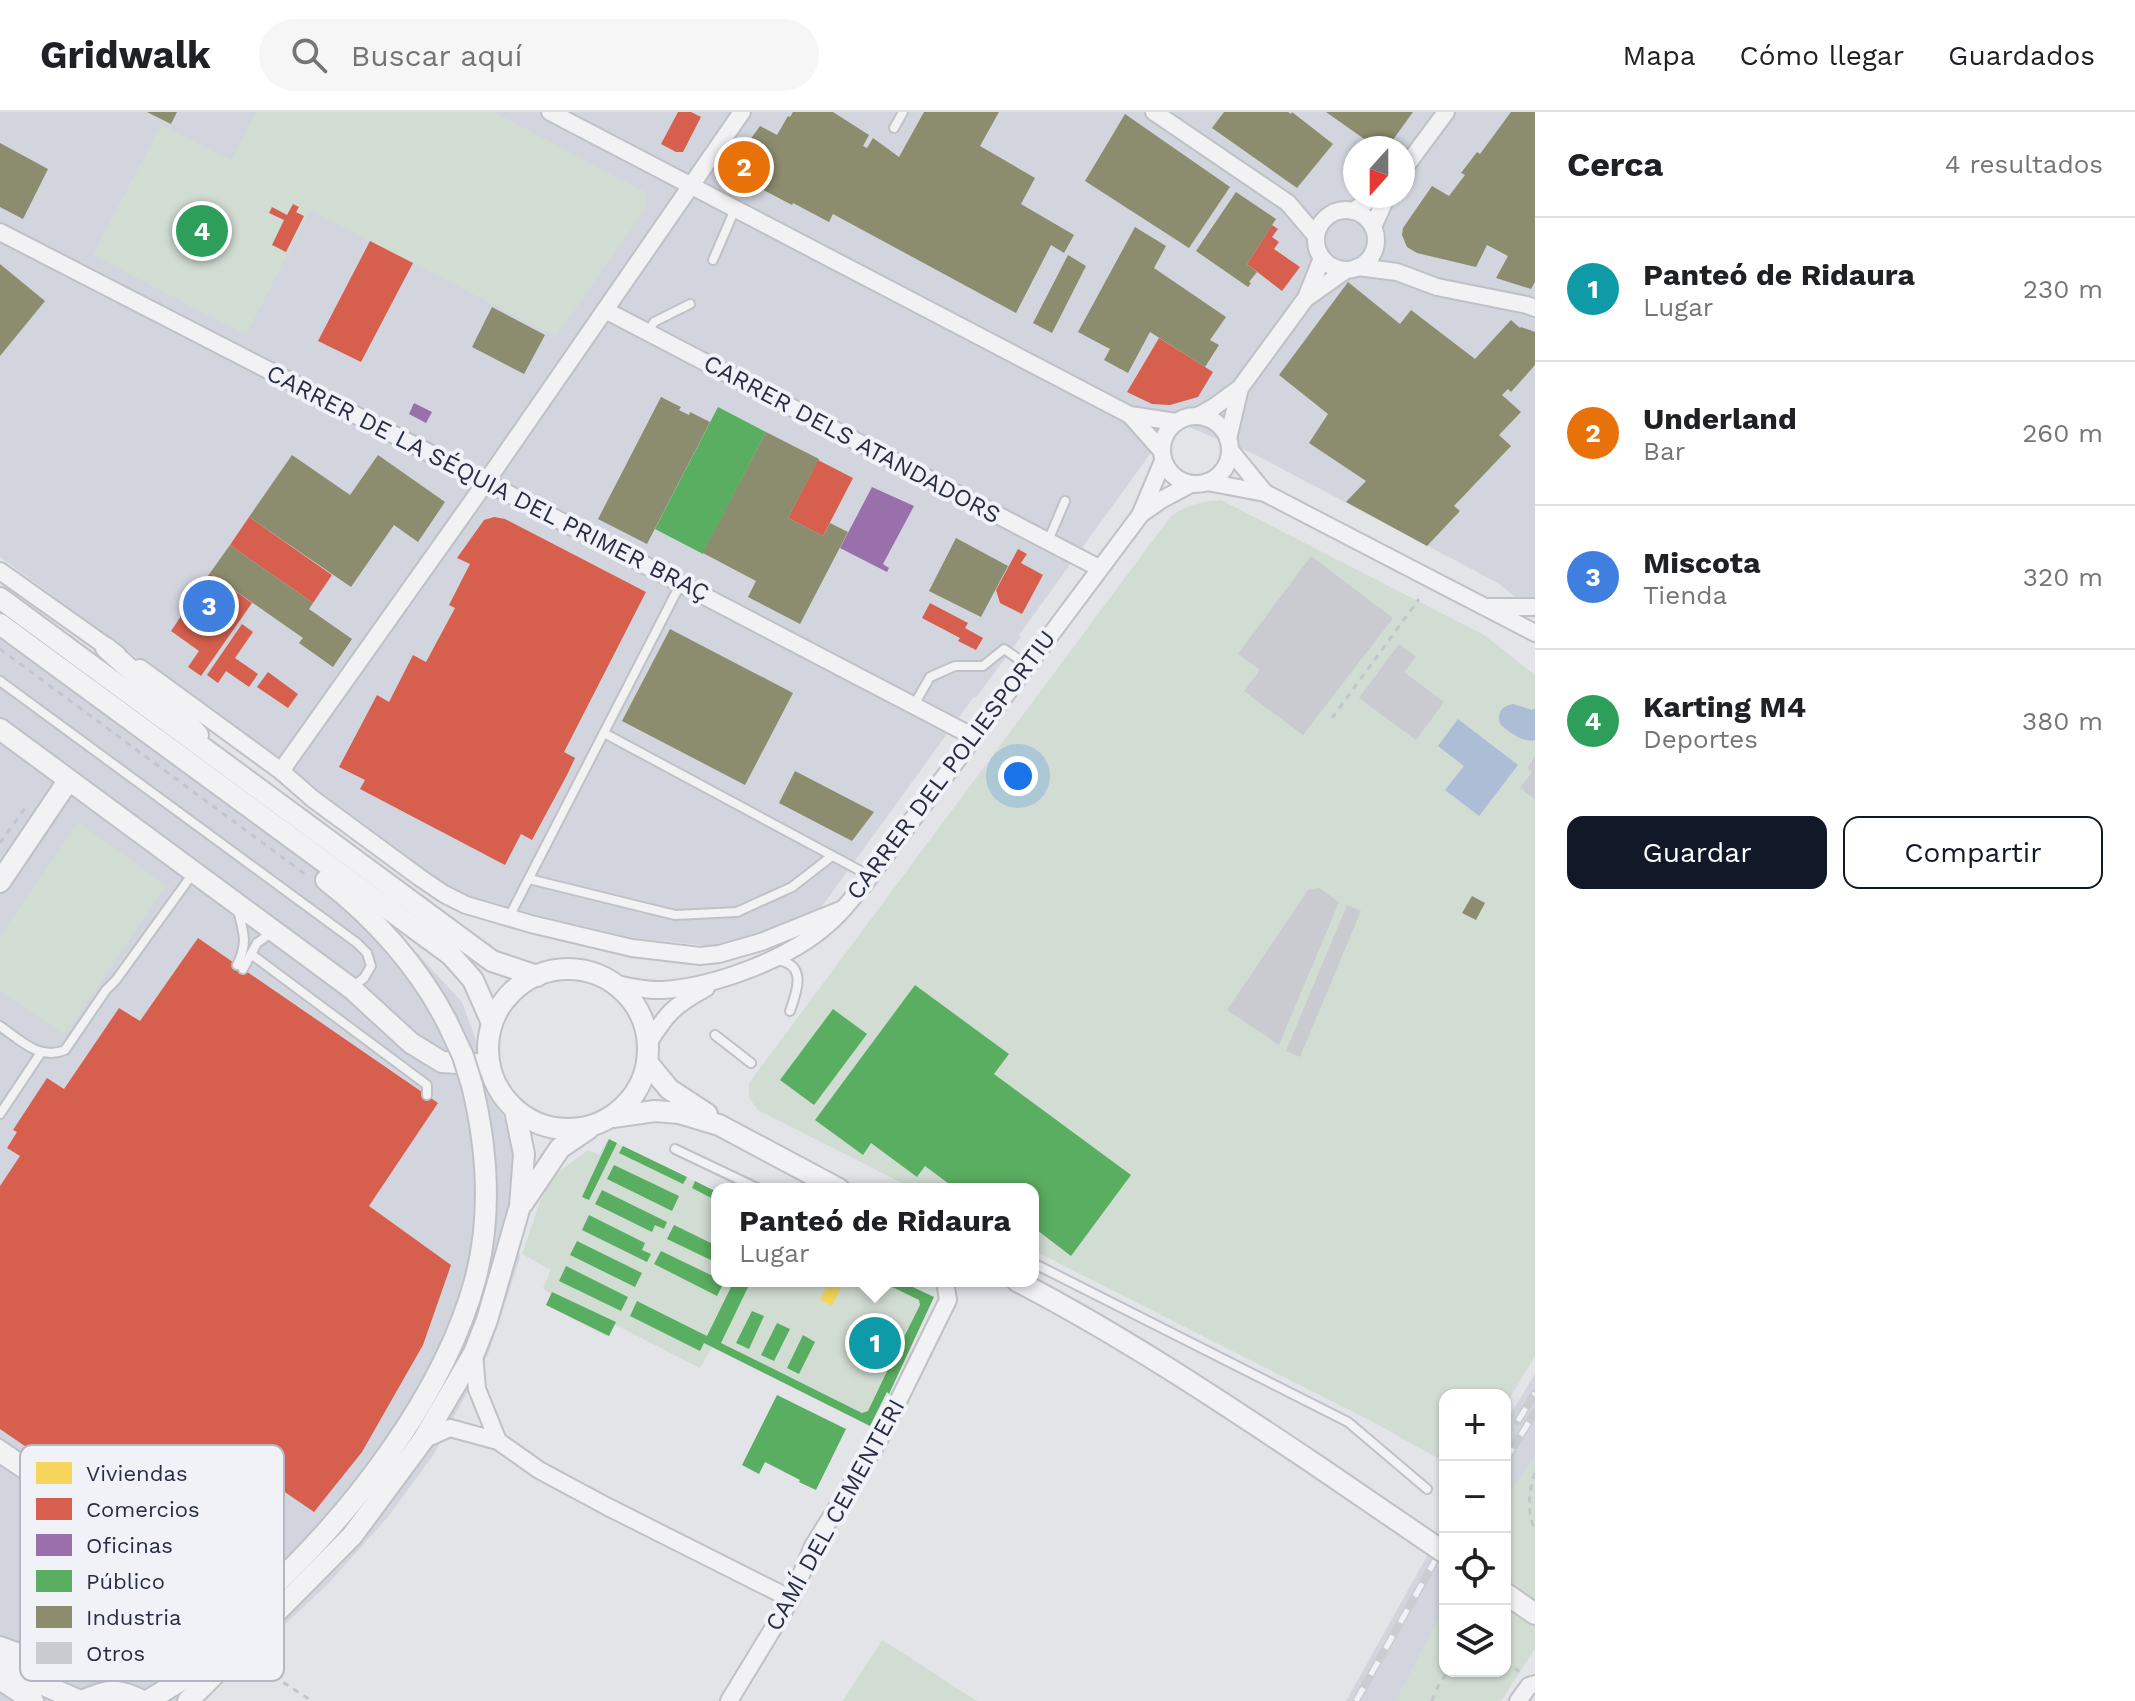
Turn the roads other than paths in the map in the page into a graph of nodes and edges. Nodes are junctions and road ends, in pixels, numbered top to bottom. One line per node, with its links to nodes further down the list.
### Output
1 (550, 112): 8 (street)
2 (742, 112): 8 (street)
3 (903, 112): 6 (lane)
4 (1154, 112): 9 (street)
5 (1446, 112): 7 (street)
6 (894, 128)
7 (1415, 154)
8 (691, 185): 10 (street); 25 (street)
9 (1288, 203): 14 (street); 17 (street)
10 (735, 208): 19 (lane); 28 (street)
11 (1357, 208): 13 (street)
12 (1383, 208): 16 (street)
13 (1353, 211): 14 (street); 16 (street)
14 (1333, 213): 17 (street)
15 (0, 232): 33 (street, CARRER DE LA SÉQUIA DEL PRIMER BRAÇ)
16 (1374, 232): 20 (street); 21 (street)
17 (1316, 236): 18 (street)
18 (1322, 258): 20 (street); 22 (street)
19 (713, 260)
20 (1352, 268): 21 (street); 22 (street)
21 (1397, 272): 24 (street)
22 (1306, 298): 27 (street)
23 (690, 304): 26 (lane)
24 (1535, 308)
25 (605, 310): 26 (street, CARRER DELS ATANDADORS); 33 (street)
26 (648, 332): 38 (street, CARRER DELS ATANDADORS)
27 (1240, 388): 29 (street); 31 (street)
28 (1130, 415): 30 (street); 32 (street)
29 (1198, 416): 30 (street); 31 (street)
30 (1176, 422): 32 (street)
31 (1229, 444): 34 (street); 35 (street)
32 (1162, 456): 34 (street); 37 (street, CARRER DEL POLIESPORTIU)
33 (486, 482): 41 (street, CARRER DE LA SÉQUIA DEL PRIMER BRAÇ); 54 (street)
34 (1199, 483): 35 (street); 37 (street, CARRER DEL POLIESPORTIU)
35 (1265, 493): 44 (street)
36 (1065, 501): 38 (lane)
37 (1141, 514): 39 (street, CARRER DEL POLIESPORTIU)
38 (1048, 542): 39 (street, CARRER DELS ATANDADORS)
39 (1099, 568): 48 (street, CARRER DEL POLIESPORTIU)
40 (0, 571): 47 (street)
41 (681, 583): 50 (street, CARRER DE LA SÉQUIA DEL PRIMER BRAÇ); 52 (lane)
42 (0, 598): 55 (street)
43 (1535, 605): 44 (street)
44 (1485, 607): 46 (street)
45 (0, 624): 55 (street)
46 (1535, 633)
47 (106, 648): 54 (street); 55 (street)
48 (1027, 665): 50 (lane); 53 (street, CARRER DEL POLIESPORTIU)
49 (0, 681): 71 (lane)
50 (914, 705): 53 (street, CARRER DE LA SÉQUIA DEL PRIMER BRAÇ)
51 (0, 729): 56 (street)
52 (604, 733): 57 (lane); 60 (lane)
53 (974, 737): 59 (street, CARRER DEL POLIESPORTIU)
54 (281, 771): 64 (street)
55 (220, 773): 68 (street); 73 (street); 103 (street, bridge)
56 (68, 781): 58 (street); 61 (street)
57 (832, 856): 59 (lane); 60 (lane)
58 (194, 872): 62 (street); 77 (lane)
59 (870, 876): 63 (street, CARRER DEL POLIESPORTIU)
60 (529, 879): 64 (lane)
61 (0, 882)
62 (236, 903): 65 (street); 66 (lane)
63 (843, 909): 64 (street); 67 (street, CARRER DEL POLIESPORTIU)
64 (508, 918)
65 (274, 931): 66 (lane); 71 (street)
66 (251, 954): 80 (lane)
67 (766, 962): 69 (street, CARRER DEL POLIESPORTIU); 72 (lane)
68 (537, 976): 70 (street); 73 (street)
69 (728, 976): 70 (street, CARRER DEL POLIESPORTIU); 76 (street, CARRER DEL POLIESPORTIU)
70 (613, 984): 76 (street)
71 (351, 988): 79 (street)
72 (790, 1011)
73 (492, 1023): 79 (street)
74 (0, 1026): 77 (lane)
75 (715, 1035): 78 (lane)
76 (647, 1053): 83 (street); 84 (street)
77 (40, 1054): 82 (lane)
78 (751, 1063)
79 (489, 1065): 81 (street)
80 (427, 1095)
81 (515, 1110): 83 (street); 88 (street)
82 (0, 1114)
83 (603, 1121): 84 (street); 88 (street)
84 (719, 1125): 87 (street)
85 (675, 1149): 86 (lane)
86 (746, 1183)
87 (828, 1183)
88 (520, 1206): 92 (street)
89 (1039, 1266): 101 (lane)
90 (946, 1287): 105 (street, CAMÍ DEL CEMENTERI)
91 (1029, 1287): 102 (street, bridge)
92 (474, 1353): 93 (street); 94 (street)
93 (423, 1440): 94 (street); 106 (street)
94 (498, 1441): 105 (street)
95 (0, 1444): 97 (lane)
96 (0, 1451): 99 (lane)
97 (20, 1458)
98 (0, 1459): 100 (lane)
99 (20, 1465)
100 (20, 1472)
101 (1427, 1489)
102 (1439, 1549)
103 (284, 1576)
104 (1511, 1597): 107 (street)
105 (791, 1599): 121 (street, CAMÍ DEL CEMENTERI)
106 (284, 1608)
107 (1535, 1614)
108 (0, 1647): 109 (street, bridge)
109 (20, 1654)
110 (0, 1660): 111 (street)
111 (20, 1674)
112 (0, 1679): 117 (street)
113 (35, 1681): 118 (street)
114 (183, 1681): 119 (street)
115 (208, 1681): 120 (street)
116 (1535, 1684): 122 (street)
117 (33, 1701)
118 (81, 1701): 119 (street)
119 (145, 1701)
120 (188, 1701)
121 (729, 1701)
122 (1518, 1701)

